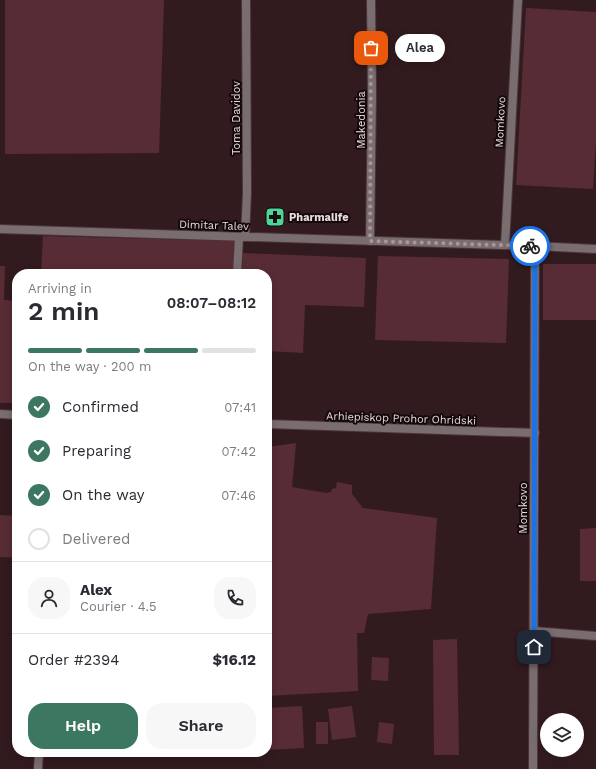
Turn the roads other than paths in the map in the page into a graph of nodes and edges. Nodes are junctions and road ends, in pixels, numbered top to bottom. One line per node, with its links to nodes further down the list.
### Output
1 (246, 0): 5 (street, Toma Davidov)
2 (371, 0): 6 (street, Makedonia)
3 (518, 0): 7 (street, Momkovo)
4 (0, 229): 5 (street, Dimitar Talev)
5 (242, 237): 6 (street, Dimitar Talev); 10 (street, Toma Davidov)
6 (370, 241): 7 (street, Dimitar Talev)
7 (505, 245): 8 (street, Dimitar Talev)
8 (535, 246): 9 (street, Dimitar Talev); 14 (street, Momkovo)
9 (596, 250)
10 (239, 269)
11 (0, 414): 12 (street)
12 (12, 415)
13 (272, 424): 14 (street, Arhiepiskop Prohor Ohridski)
14 (535, 433): 15 (street, Momkovo)
15 (534, 631): 16 (street); 19 (street, Momkovo)
16 (596, 636)
17 (39, 757): 18 (street)
18 (38, 769)
19 (533, 769)

